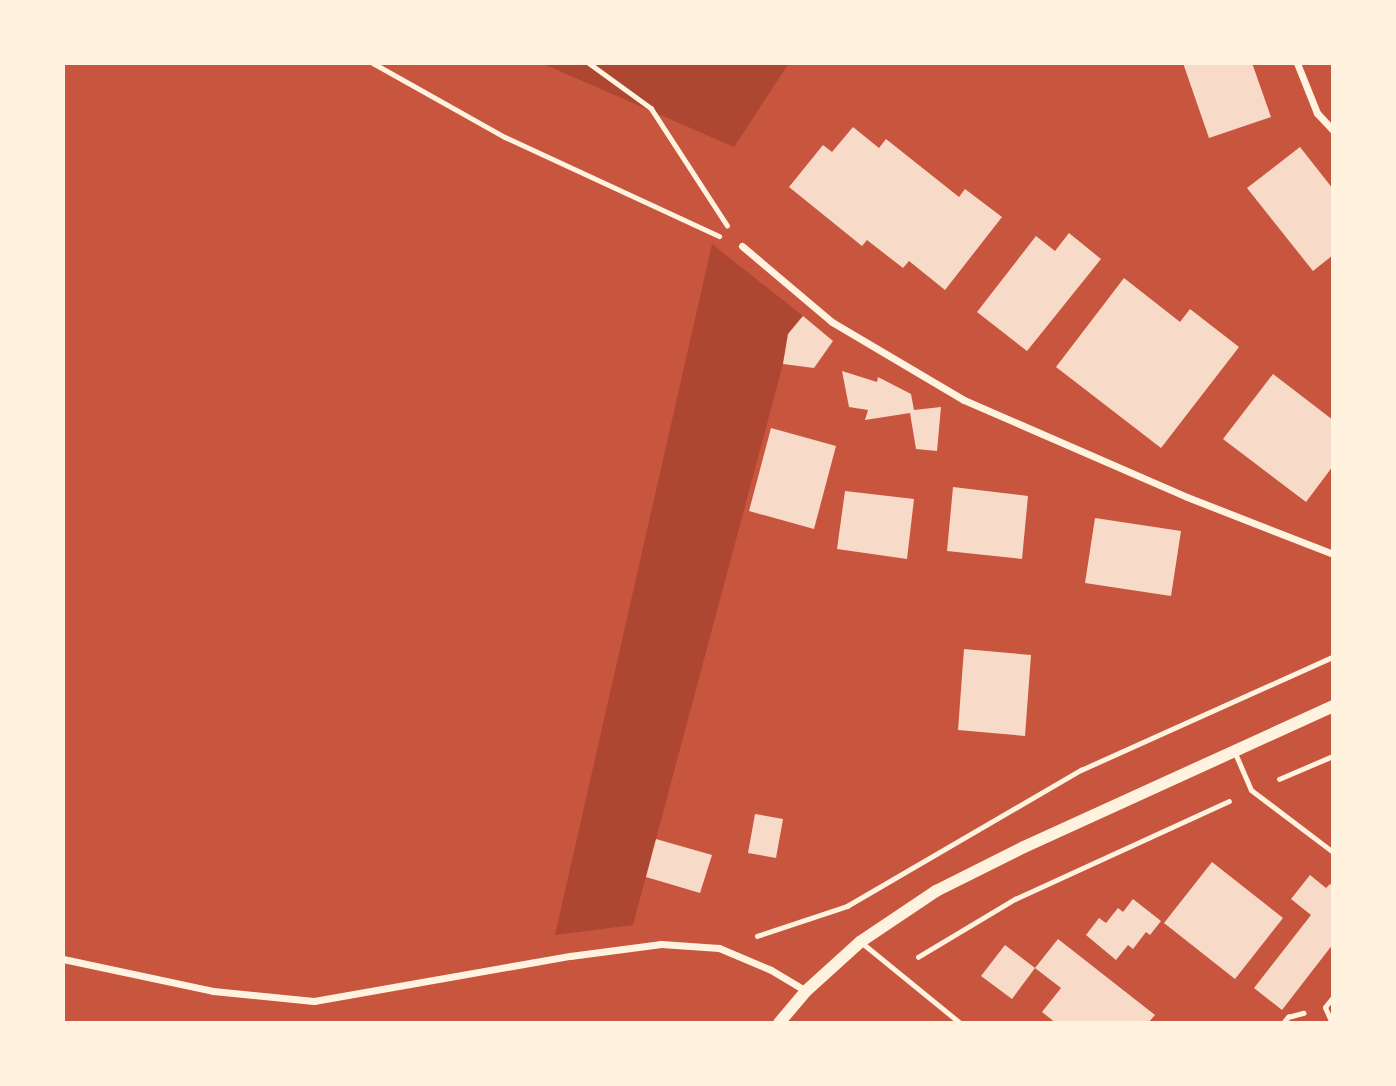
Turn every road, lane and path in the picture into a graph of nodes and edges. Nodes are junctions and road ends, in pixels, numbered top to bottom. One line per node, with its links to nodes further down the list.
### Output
1 (373, 63): 5 (path)
2 (589, 63): 5 (path)
3 (1297, 63): 4 (street)
4 (1333, 130)
5 (742, 246): 6 (street)
6 (1333, 554)
7 (1333, 657): 14 (path)
8 (1333, 706): 9 (street)
9 (1234, 750): 11 (lane); 13 (street)
10 (1333, 756): 11 (path)
11 (1251, 790): 12 (lane); 16 (path)
12 (1333, 852)
13 (860, 942): 16 (lane); 17 (street)
14 (719, 948): 15 (street); 17 (street)
15 (63, 959)
16 (901, 975): 20 (lane)
17 (806, 990): 19 (street)
18 (1333, 997): 21 (lane)
19 (779, 1023)
20 (960, 1023)
21 (1332, 1023)

